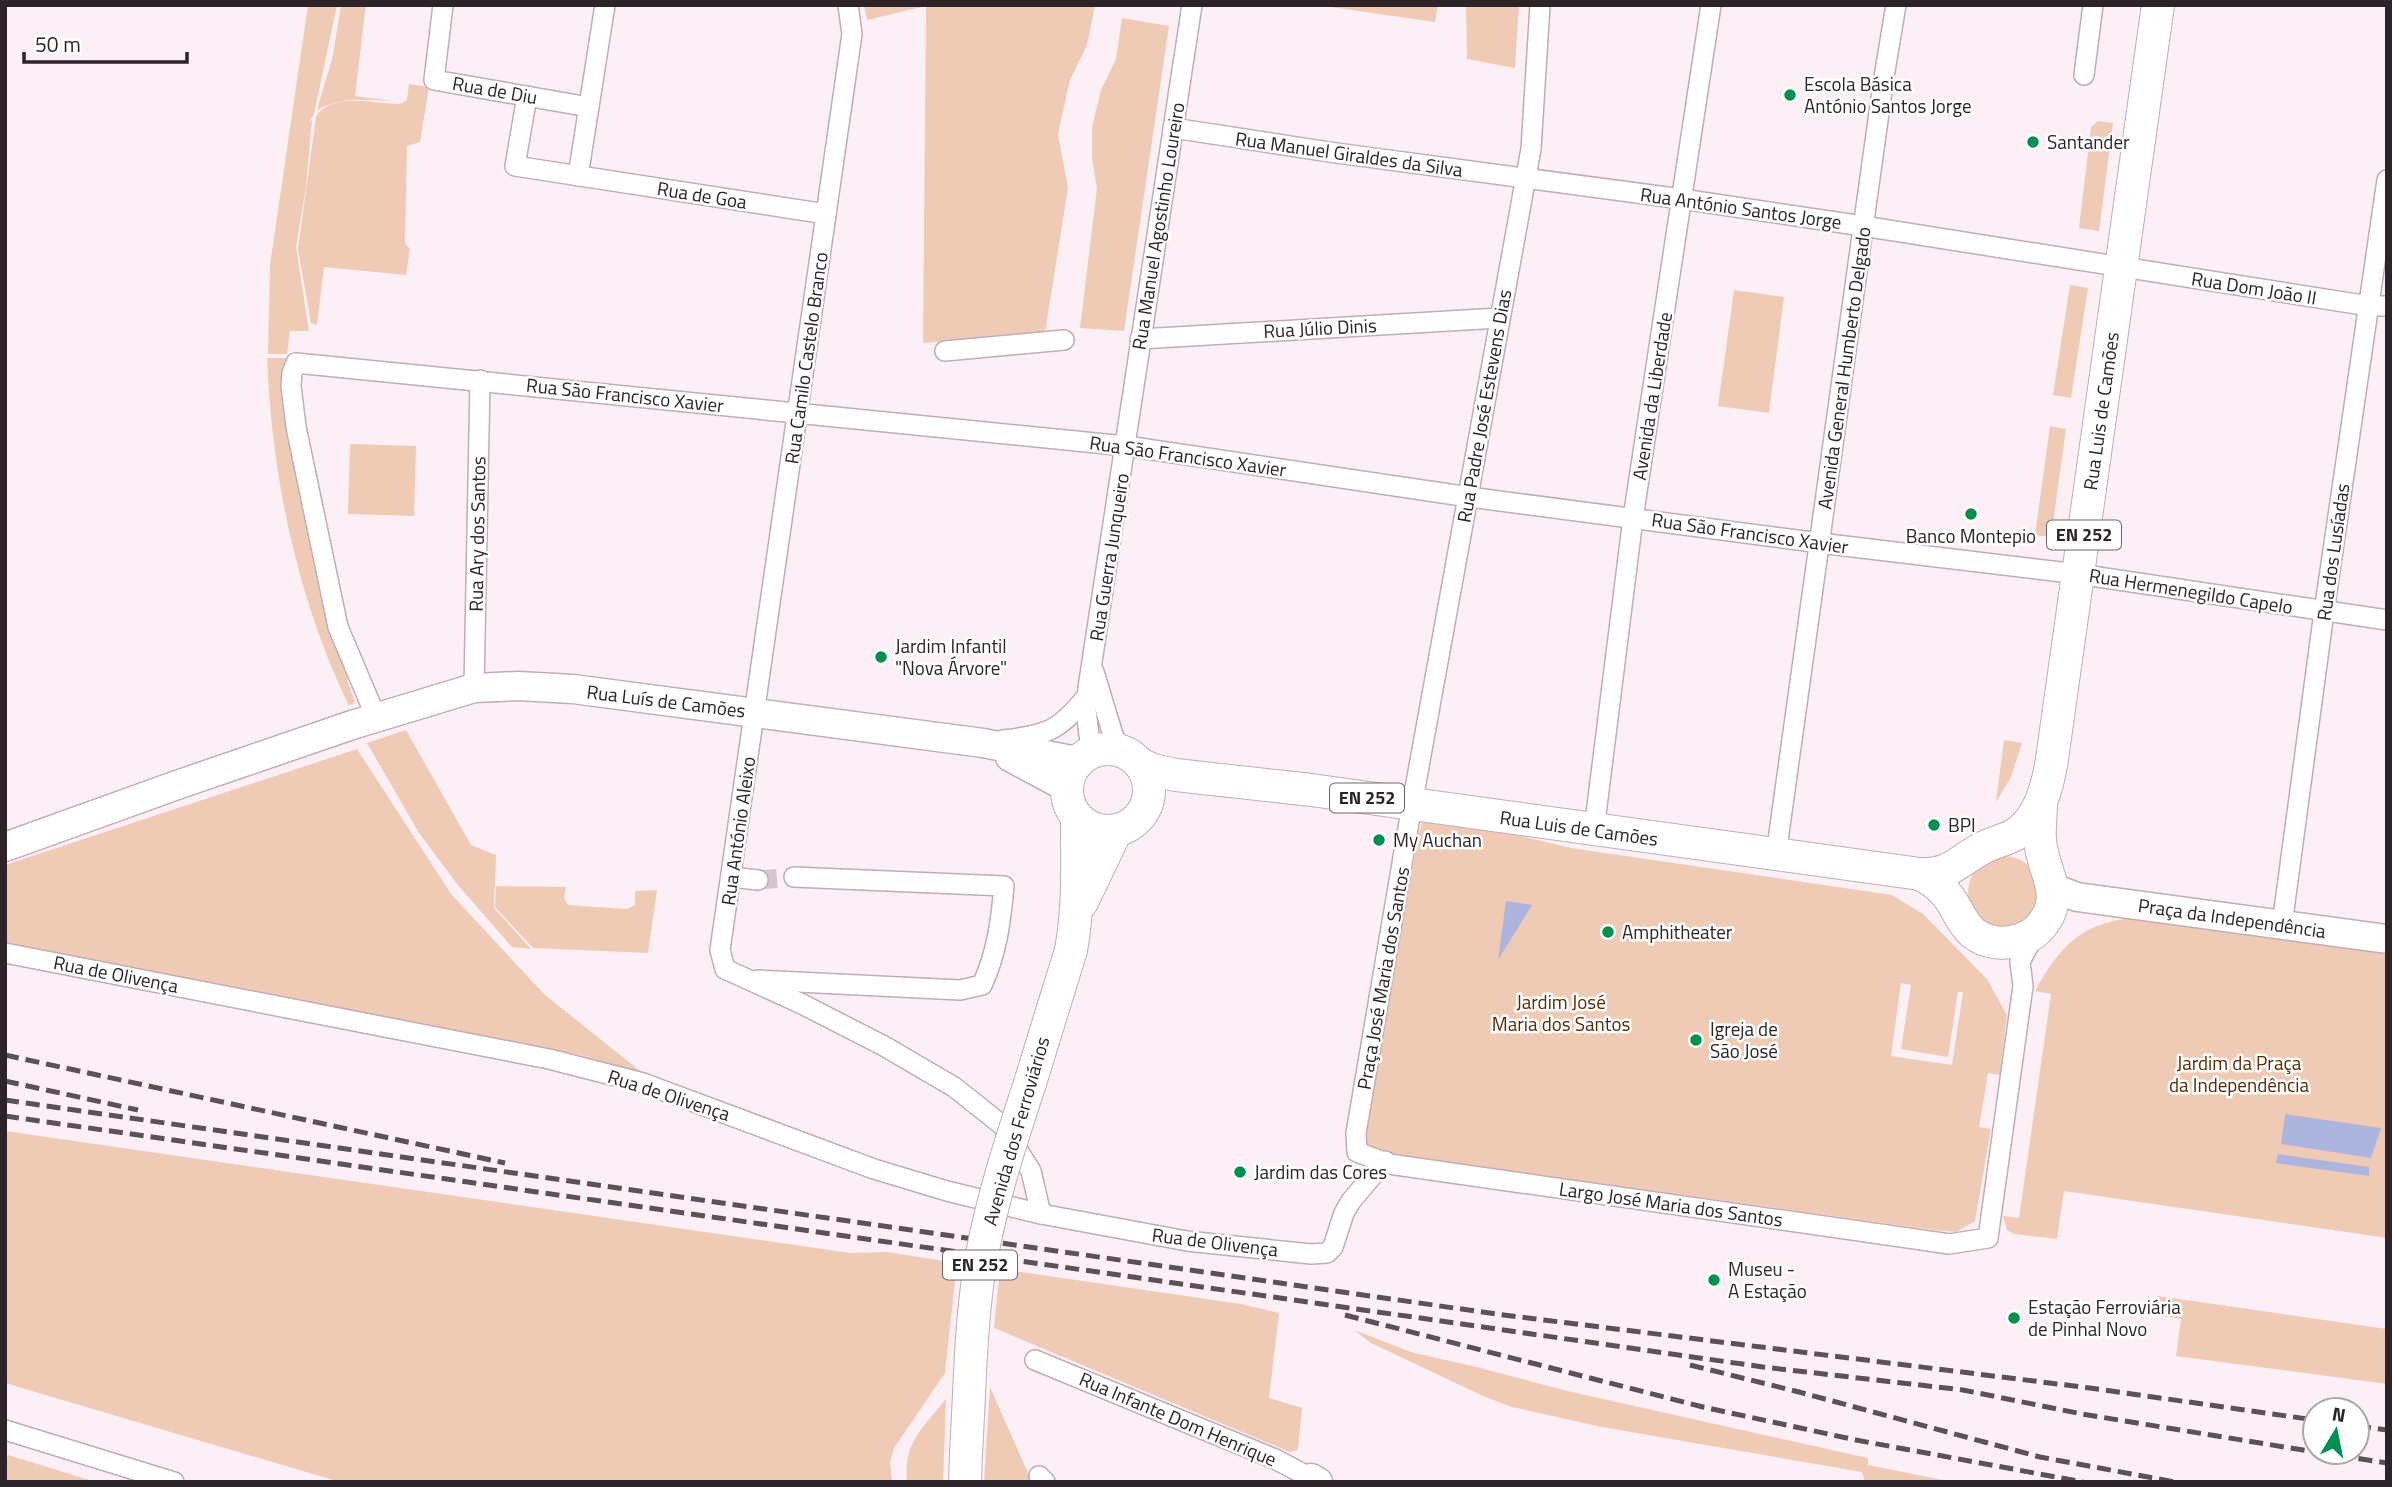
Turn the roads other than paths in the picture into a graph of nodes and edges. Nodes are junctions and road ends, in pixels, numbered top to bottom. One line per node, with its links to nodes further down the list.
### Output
1 (443, 5): 11 (street, Rua de Diu)
2 (605, 5): 12 (street)
3 (848, 5): 18 (street, Rua Camilo Castelo Branco)
4 (1192, 5): 13 (street, Rua Manuel Agostinho Loureiro)
5 (1540, 5): 15 (street, Rua Padre José Estevens Dias)
6 (1711, 5): 17 (street, Avenida da Liberdade)
7 (1896, 5): 19 (street, Avenida General Humberto Delgado)
8 (2093, 5): 10 (street)
9 (2158, 5): 20 (main road, EN 252)
10 (2084, 75)
11 (527, 96): 12 (street, Rua de Diu); 14 (street, Rua de Goa)
12 (589, 107): 14 (street)
13 (1173, 128): 15 (street, Rua Manuel Giraldes da Silva); 23 (street, Rua Manuel Agostinho Loureiro)
14 (578, 176): 18 (street, Rua de Goa)
15 (1525, 178): 17 (street, Rua António Santos Jorge); 22 (street, Rua Padre José Estevens Dias)
16 (2387, 180): 21 (street, Rua dos Lusíadas)
17 (1682, 199): 19 (street, Rua António Santos Jorge); 30 (street, Avenida da Liberdade)
18 (827, 214): 27 (street, Rua Camilo Castelo Branco)
19 (1863, 226): 20 (street, Rua António Santos Jorge); 31 (street, Avenida General Humberto Delgado)
20 (2122, 267): 21 (street, Rua Dom João II); 32 (main road, Rua Luis de Camões / EN 252)
21 (2378, 306): 33 (street, Rua dos Lusíadas)
22 (1499, 318): 23 (street, Rua Júlio Dinis); 29 (street, Rua Padre José Estevens Dias)
23 (1140, 339): 28 (street, Rua Manuel Agostinho Loureiro)
24 (1064, 340): 25 (street)
25 (946, 351)
26 (480, 380): 27 (street, Rua São Francisco Xavier); 36 (street, Rua Ary dos Santos); 39 (street, Rua São Francisco Xavier)
27 (798, 412): 28 (street, Rua São Francisco Xavier); 38 (street, Rua Camilo Castelo Branco)
28 (1126, 446): 29 (street, Rua São Francisco Xavier); 35 (street, Rua Guerra Junqueiro)
29 (1469, 496): 30 (street, Rua São Francisco Xavier); 46 (street, Rua Padre José Estevens Dias)
30 (1633, 518): 31 (street, Rua São Francisco Xavier); 48 (street, Avenida da Liberdade)
31 (1820, 543): 32 (street, Rua São Francisco Xavier); 52 (street, Avenida General Humberto Delgado)
32 (2078, 574): 33 (street, Rua Hermenegildo Capelo); 44 (main road, Rua Luis de Camões / EN 252)
33 (2324, 612): 34 (street, Rua Hermenegildo Capelo); 62 (street, Rua dos Lusíadas)
34 (2387, 620)
35 (1092, 668): 37 (street, Rua Guerra Junqueiro); 41 (street)
36 (474, 688): 38 (main road, Rua Luís de Camões); 39 (main road, Rua Luís de Camões)
37 (1087, 696): 40 (street); 42 (street, Rua Guerra Junqueiro)
38 (755, 712): 40 (main road, Rua Luís de Camões); 55 (street, Rua António Aleixo)
39 (364, 721): 51 (main road, Rua Luís de Camões)
40 (983, 743): 42 (main road, Rua Luís de Camões)
41 (1135, 760): 42 (main road, EN 252); 43 (main road, EN 252); 45 (main road)
42 (1078, 767): 47 (main road, EN 252)
43 (1237, 783): 45 (main road, EN 252); 46 (main road, Rua Luis de Camões / EN 252)
44 (2041, 802): 50 (main road, Rua Luis de Camões / EN 252); 58 (main road, Rua Luis de Camões / EN 252)
45 (1146, 805): 49 (main road, EN 252)
46 (1412, 805): 48 (main road, Rua Luis de Camões / EN 252); 68 (street, Praça José Maria dos Santos)
47 (1077, 819): 49 (main road); 60 (main road, Avenida dos Ferroviários / EN 252)
48 (1594, 830): 52 (main road, Rua Luis de Camões / EN 252)
49 (1116, 831): 60 (main road, Avenida dos Ferroviários / EN 252)
50 (1996, 844): 53 (main road, Rua Luis de Camões / EN 252); 58 (main road)
51 (5, 847)
52 (1776, 855): 54 (main road, Rua Luis de Camões / EN 252)
53 (1966, 859): 54 (main road, Rua Luis de Camões / EN 252); 59 (main road)
54 (1920, 874): 59 (main road)
55 (731, 877): 57 (street); 67 (street, Rua António Aleixo)
56 (794, 877): 67 (street)
57 (758, 880)
58 (2060, 886): 61 (main road, Rua Luis de Camões / EN 252); 62 (main road, Praça da Independência)
59 (1955, 907): 64 (main road)
60 (1078, 910): 73 (main road, Avenida dos Ferroviários / EN 252, bridge)
61 (2041, 925): 64 (main road); 66 (street)
62 (2282, 925): 63 (main road, Praça da Independência)
63 (2387, 939)
64 (1990, 942): 66 (street)
65 (5, 953): 70 (street, Rua de Olivença)
66 (2020, 971): 69 (street, Largo José Maria dos Santos)
67 (747, 979): 70 (street)
68 (1357, 1152): 69 (street, Largo José Maria dos Santos)
69 (1385, 1161): 70 (street, Rua de Olivença)
70 (1041, 1214)
71 (1035, 1360): 74 (street, Rua Infante Dom Henrique)
72 (5, 1430): 75 (street)
73 (966, 1468)
74 (1314, 1481)
75 (174, 1482)

